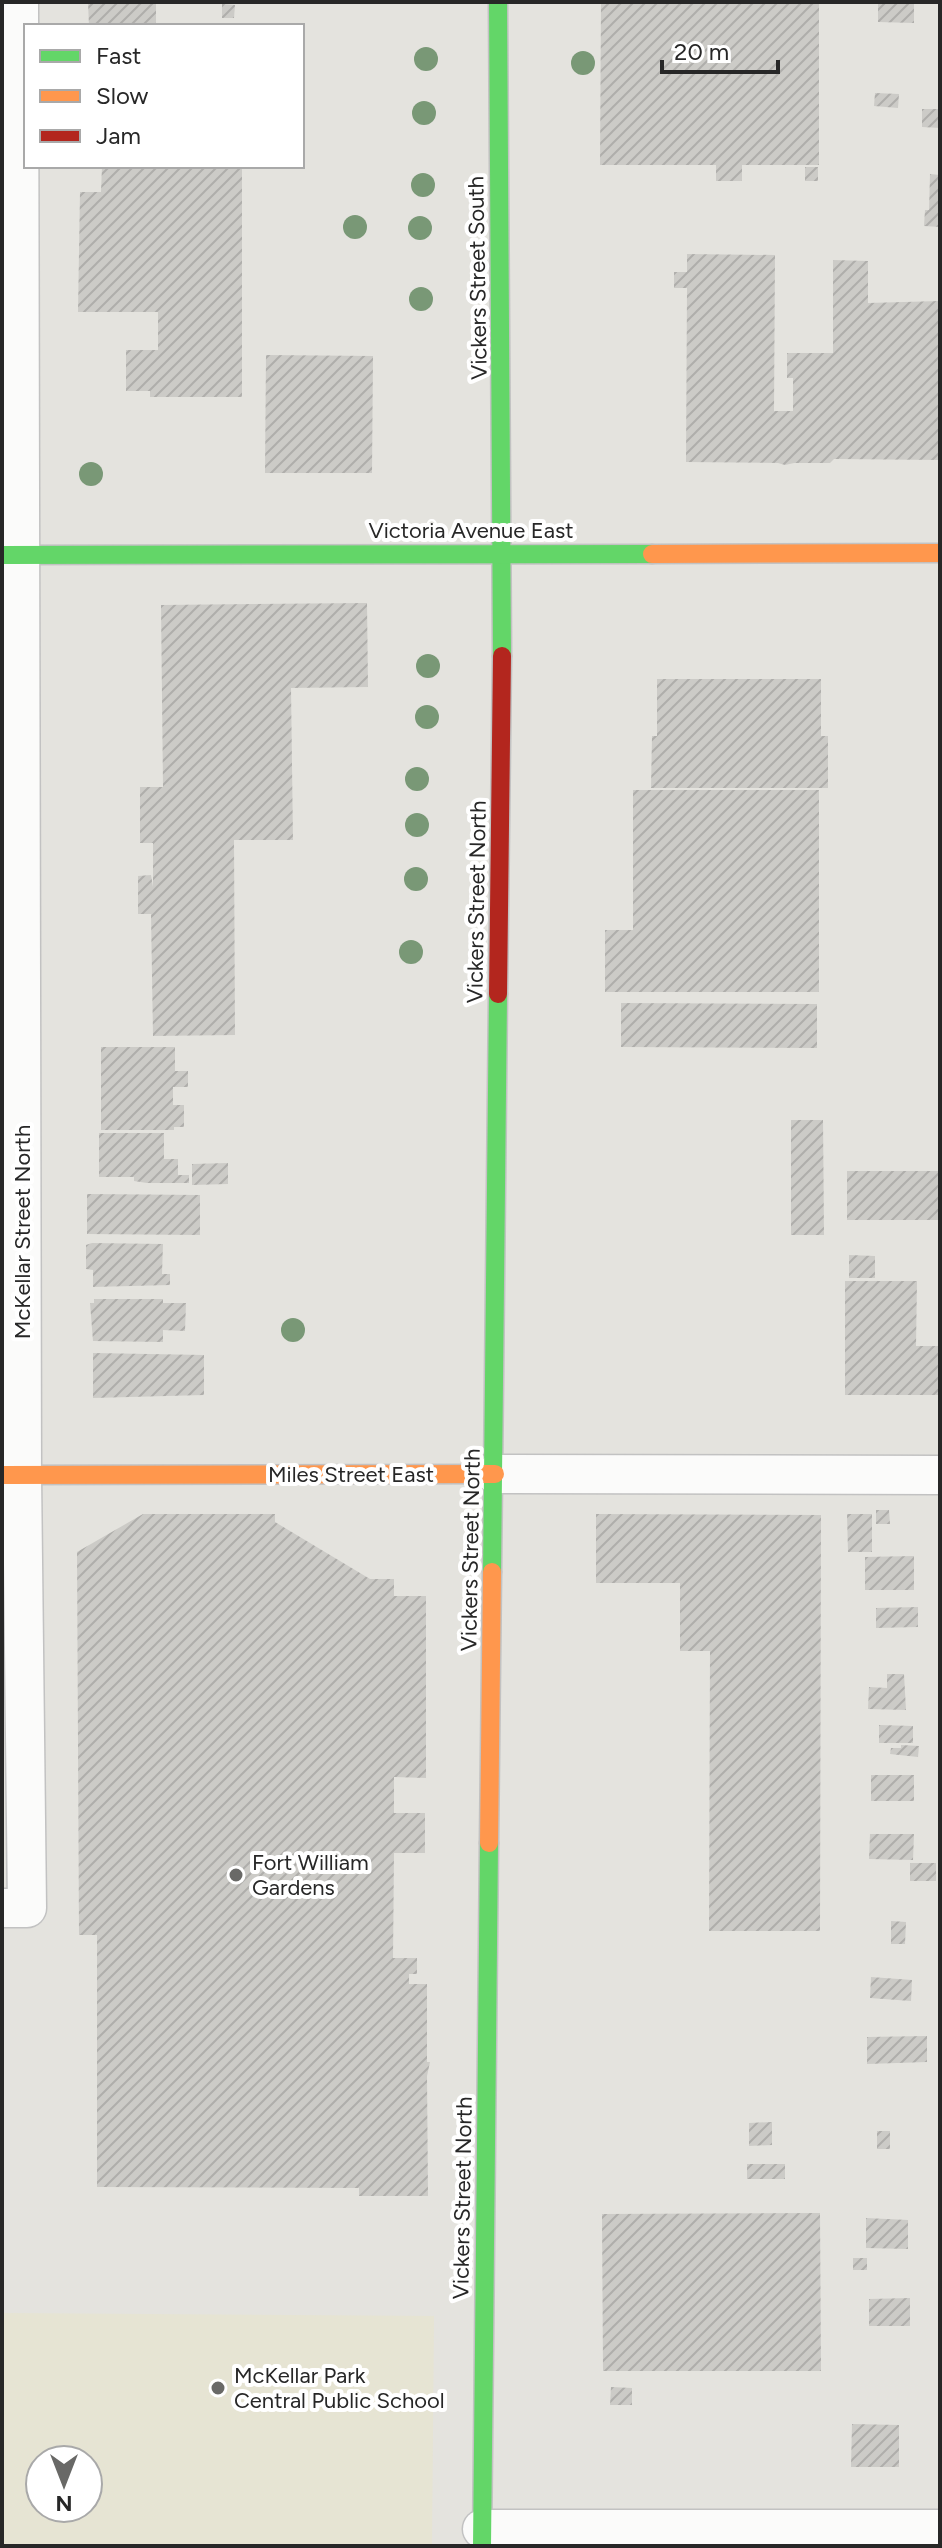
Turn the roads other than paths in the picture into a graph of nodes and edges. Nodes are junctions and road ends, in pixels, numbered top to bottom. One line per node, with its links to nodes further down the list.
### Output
1 (19, 2): 5 (street, McKellar Street North)
2 (498, 2): 4 (street, Vickers Street South)
3 (940, 553): 4 (street, Victoria Avenue East)
4 (503, 554): 5 (street, Victoria Avenue East); 6 (street, Vickers Street North)
5 (12, 555): 7 (street, McKellar Street North)
6 (495, 1474): 7 (street, Miles Street East); 8 (street, Miles Street East); 11 (street, Vickers Street North)
7 (12, 1475): 9 (street, McKellar Street North)
8 (940, 1475)
9 (14, 1908)
10 (940, 2529): 11 (street)
11 (482, 2538)

